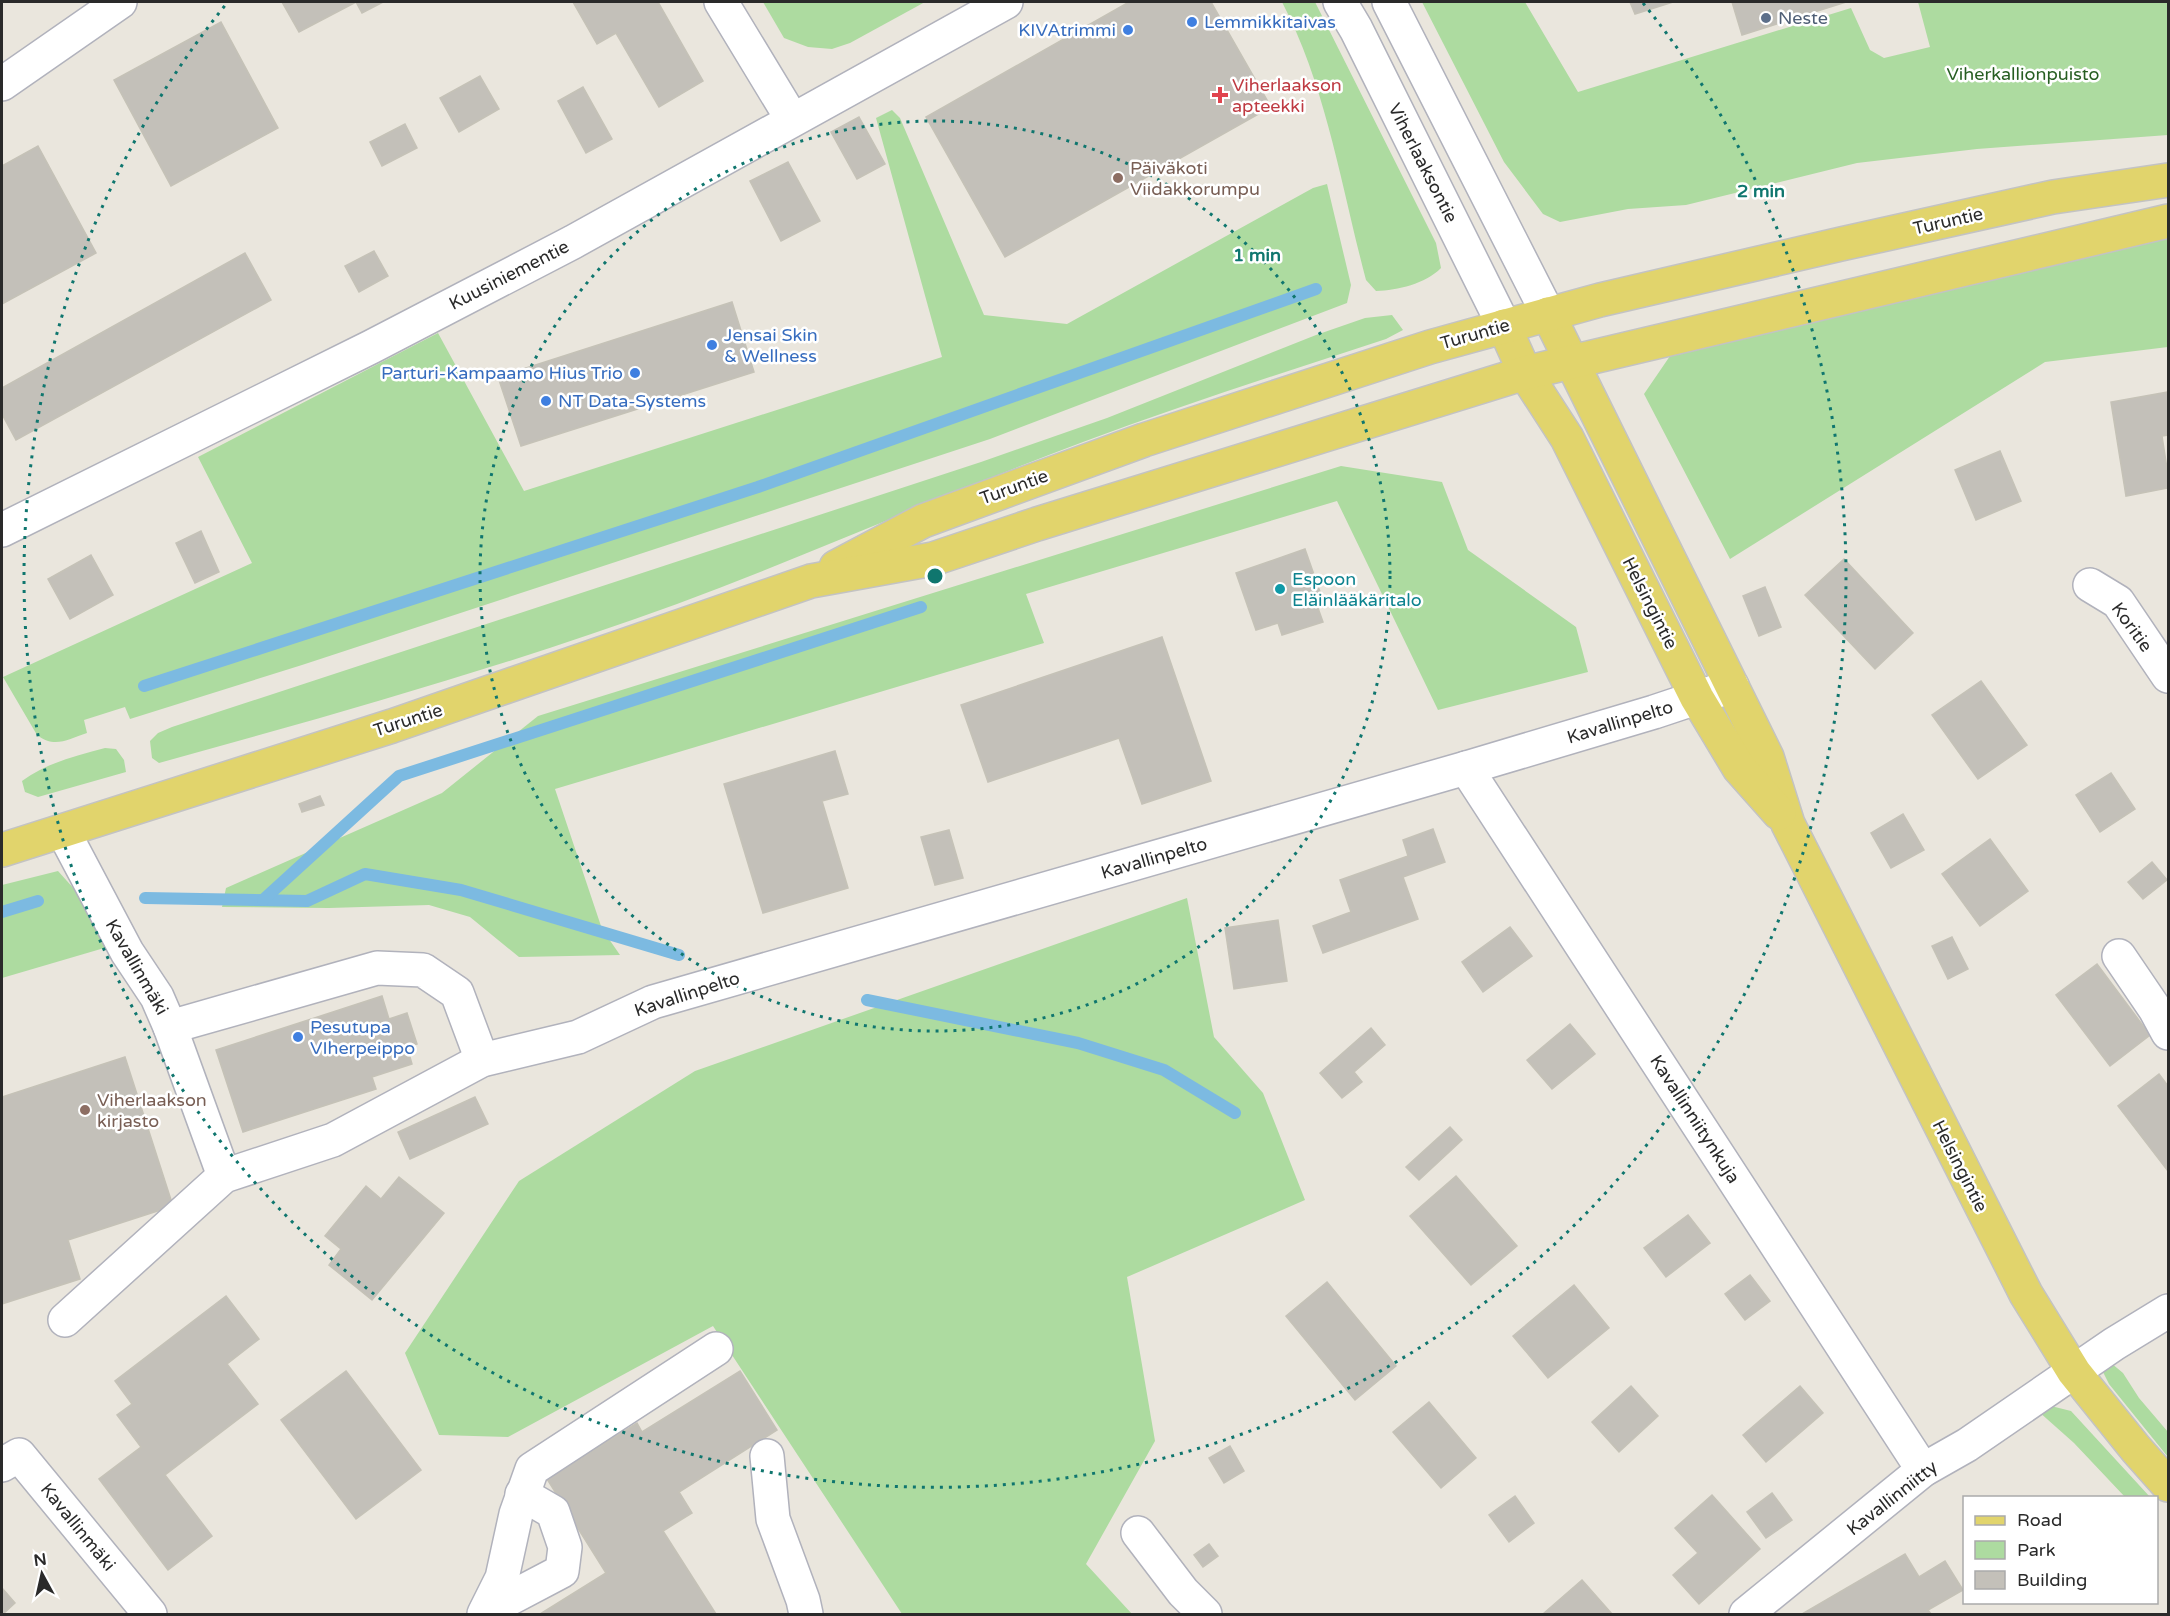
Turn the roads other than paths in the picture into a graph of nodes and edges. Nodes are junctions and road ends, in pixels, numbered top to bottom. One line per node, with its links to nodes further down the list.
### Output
1 (120, 2): 6 (street)
2 (721, 2): 7 (street)
3 (1006, 2): 7 (street, Kuusiniementie)
4 (1340, 2): 11 (street, Viherlaaksontie)
5 (1389, 2): 10 (street)
6 (2, 84)
7 (792, 119): 14 (street, Kuusiniementie)
8 (2169, 180): 10 (main road, Turuntie)
9 (2169, 221): 12 (main road, Turuntie)
10 (1548, 314): 11 (main road, Turuntie); 12 (main road, Helsingintie)
11 (1504, 326): 13 (main road, Helsingintie); 15 (main road, Turuntie)
12 (1572, 361): 13 (main road, Turuntie); 18 (main road, Helsingintie)
13 (1525, 373): 15 (main road, Turuntie); 19 (main road, Helsingintie)
14 (2, 530)
15 (811, 581): 22 (main road, Turuntie)
16 (2090, 585): 17 (street, Koritie)
17 (2169, 676)
18 (1732, 686): 19 (street, Kavallinpelto); 21 (main road, Helsingintie)
19 (1697, 698): 20 (street, Kavallinpelto); 21 (main road, Helsingintie)
20 (1466, 768): 27 (street, Kavallinpelto); 35 (street, Kavallinniitynkuja)
21 (1788, 824): 32 (main road, Helsingintie)
22 (63, 831): 23 (main road, Turuntie); 25 (street, Kavallinmäki)
23 (2, 850)
24 (2119, 956): 26 (street)
25 (170, 1027): 27 (street); 28 (street, Kavallinmäki)
26 (2169, 1033)
27 (482, 1060): 28 (street, Kavallinpelto)
28 (224, 1176): 30 (street)
29 (2169, 1311): 32 (street, Kavallinniitty)
30 (65, 1320)
31 (716, 1349): 37 (street)
32 (2074, 1372): 35 (street, Kavallinniitty); 36 (main road, Helsingintie)
33 (767, 1456): 41 (street)
34 (2, 1465): 40 (street, Kavallinmäki)
35 (1923, 1470): 43 (street, Kavallinniitty)
36 (2169, 1485)
37 (522, 1494): 39 (street); 39 (street)
38 (1138, 1533): 42 (street)
39 (485, 1613)
40 (150, 1614)
41 (806, 1614)
42 (1205, 1614)
43 (1746, 1614)

